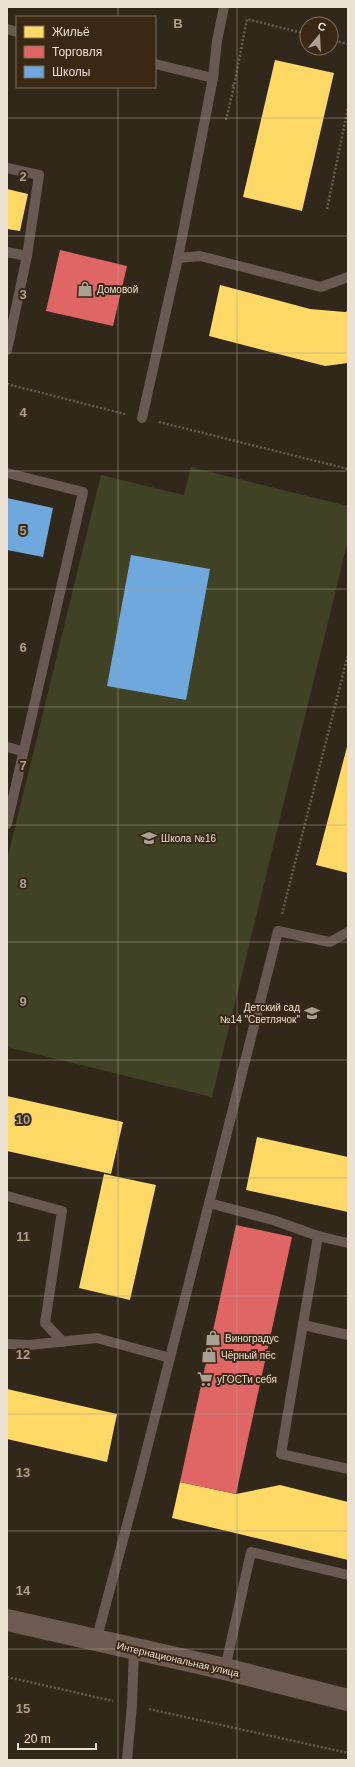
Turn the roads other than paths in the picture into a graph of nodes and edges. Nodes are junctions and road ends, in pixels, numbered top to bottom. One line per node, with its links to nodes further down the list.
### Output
1 (224, 7): 3 (lane)
2 (156, 64): 3 (lane)
3 (213, 78): 7 (lane)
4 (7, 168): 6 (lane)
5 (7, 252): 6 (lane)
6 (27, 256): 9 (lane)
7 (178, 258): 8 (lane); 10 (lane)
8 (348, 276)
9 (7, 350)
10 (142, 418)
11 (7, 473): 13 (lane)
12 (7, 747): 13 (lane)
13 (22, 751): 14 (lane)
14 (7, 824)
15 (348, 932): 17 (lane)
16 (7, 1196): 22 (lane)
17 (209, 1203): 18 (lane); 24 (lane)
18 (318, 1236): 19 (lane); 20 (lane)
19 (348, 1243)
20 (303, 1325): 21 (lane); 25 (lane)
21 (348, 1335)
22 (63, 1342): 23 (lane); 24 (lane)
23 (7, 1344)
24 (170, 1358): 28 (lane)
25 (348, 1469)
26 (348, 1575): 30 (lane)
27 (7, 1620): 28 (main road, Интернациональная улица)
28 (96, 1640): 29 (main road, Интернациональная улица)
29 (134, 1648): 30 (main road, Интернациональная улица); 32 (lane)
30 (225, 1669): 31 (main road, Интернациональная улица)
31 (348, 1700)
32 (127, 1760)

